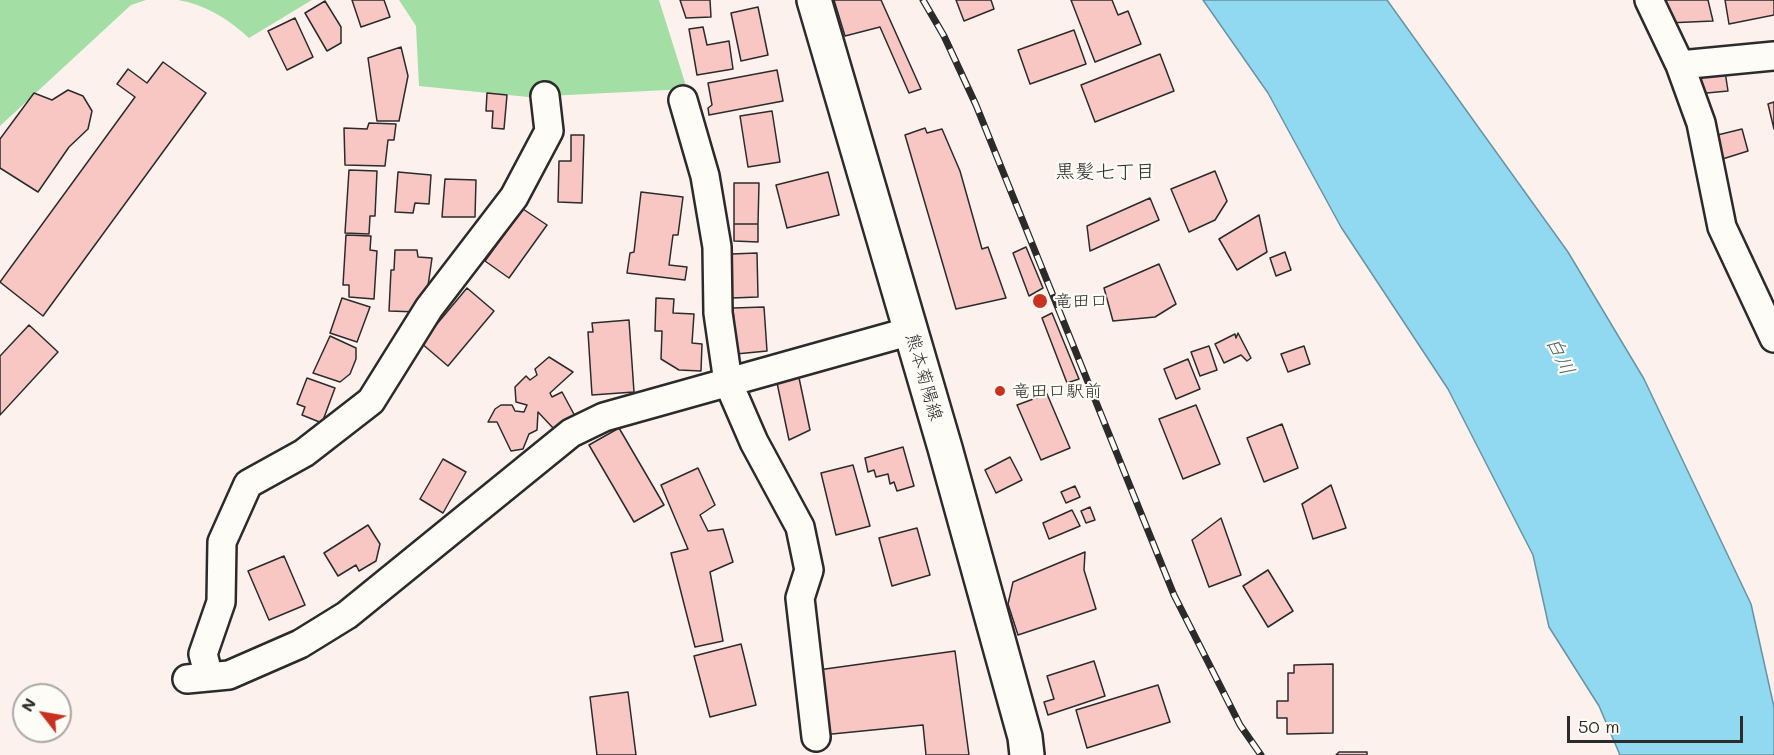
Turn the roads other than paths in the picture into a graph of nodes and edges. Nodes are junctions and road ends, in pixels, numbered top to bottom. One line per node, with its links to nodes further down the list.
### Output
1 (814, 0): 7 (main road, 熊本菊陽線)
2 (1649, 0): 4 (street)
3 (1774, 56): 4 (street)
4 (1680, 65): 8 (street)
5 (545, 96): 9 (street)
6 (683, 100): 9 (street)
7 (911, 331): 9 (street); 11 (main road, 熊本菊陽線)
8 (1774, 338)
9 (728, 382): 10 (street)
10 (816, 737)
11 (1027, 755)

